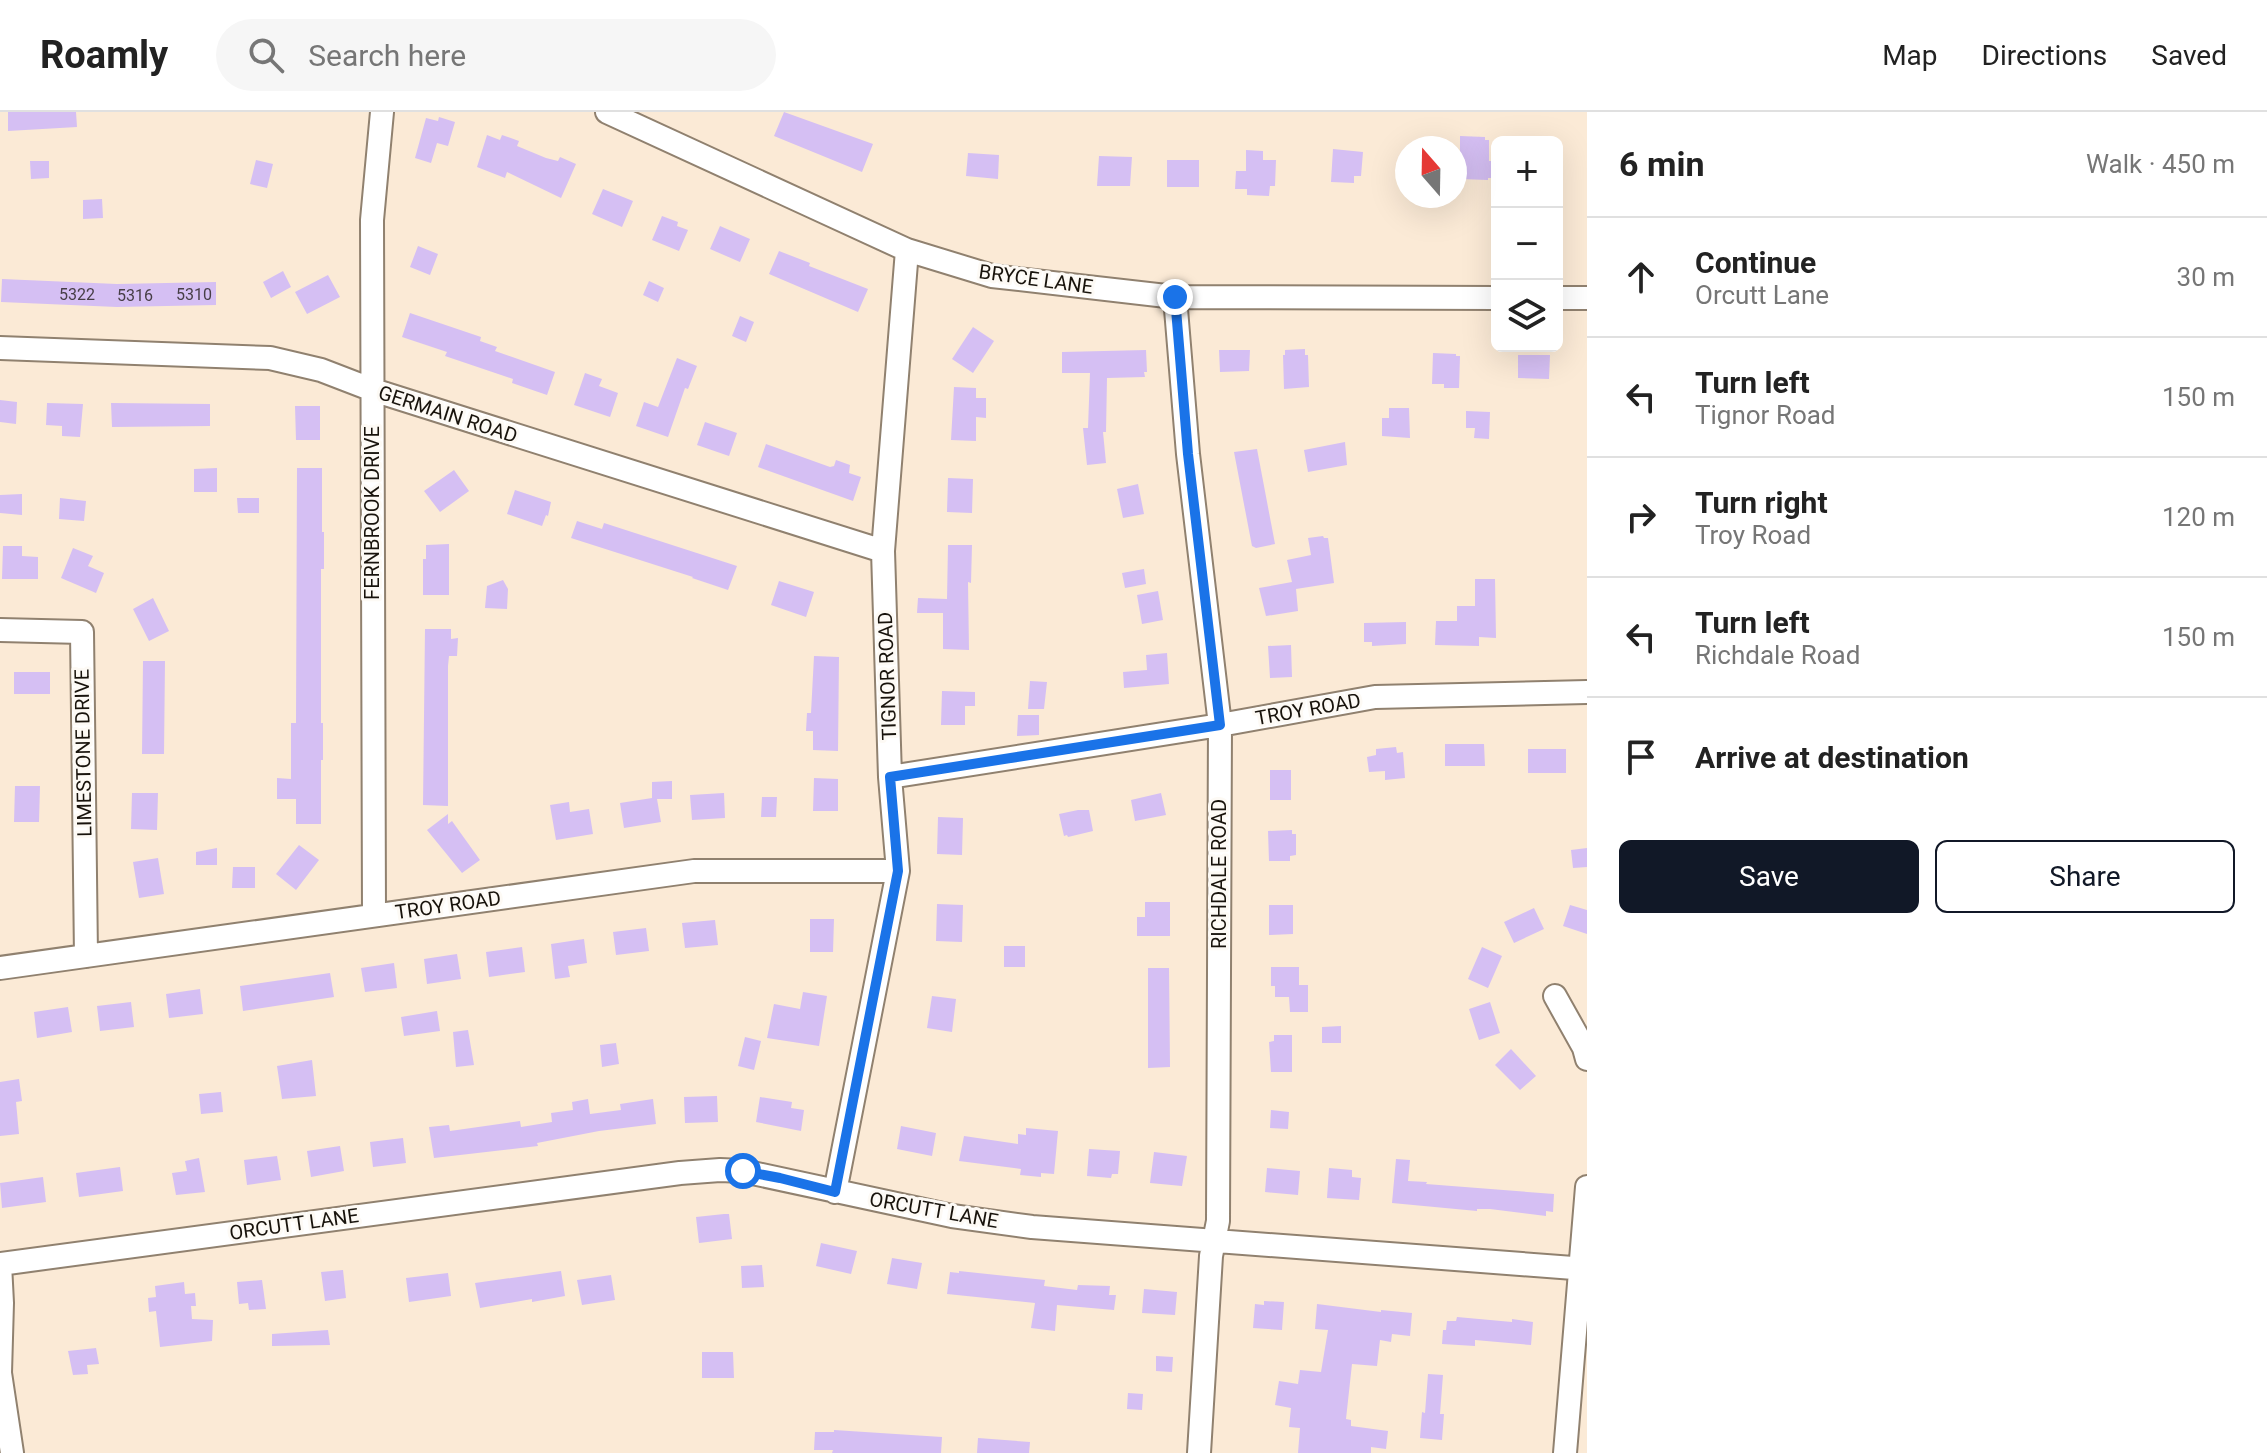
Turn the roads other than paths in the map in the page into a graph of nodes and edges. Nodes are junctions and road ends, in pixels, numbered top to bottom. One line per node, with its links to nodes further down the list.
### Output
1 (382, 112): 9 (street, FERNBROOK DRIVE)
2 (607, 112): 3 (street, BRYCE LANE)
3 (907, 250): 4 (street, BRYCE LANE); 10 (street, TIGNOR ROAD)
4 (1175, 297): 5 (street, BRYCE LANE); 13 (street, RICHDALE ROAD)
5 (1491, 298)
6 (1563, 298): 7 (street)
7 (1587, 298)
8 (0, 348): 9 (street, GERMAIN ROAD)
9 (373, 390): 10 (street, GERMAIN ROAD); 16 (street, FERNBROOK DRIVE)
10 (883, 551): 14 (street, TIGNOR ROAD)
11 (0, 630): 17 (street, LIMESTONE DRIVE)
12 (1587, 692): 13 (street, TROY ROAD)
13 (1220, 725): 14 (street, TROY ROAD); 23 (street, RICHDALE ROAD)
14 (890, 777): 15 (street, TIGNOR ROAD)
15 (898, 871): 16 (street, TROY ROAD); 22 (street, TIGNOR ROAD)
16 (374, 915): 17 (street, TROY ROAD)
17 (86, 956): 18 (street, TROY ROAD)
18 (0, 968)
19 (1555, 996): 20 (street)
20 (1587, 1059)
21 (1587, 1187): 25 (street)
22 (835, 1192): 23 (street, ORCUTT LANE); 24 (street, ORCUTT LANE)
23 (1214, 1240): 25 (street, ORCUTT LANE); 27 (street, RICHDALE ROAD)
24 (0, 1264): 26 (street)
25 (1584, 1269): 28 (street)
26 (12, 1453)
27 (1199, 1453)
28 (1565, 1453)

